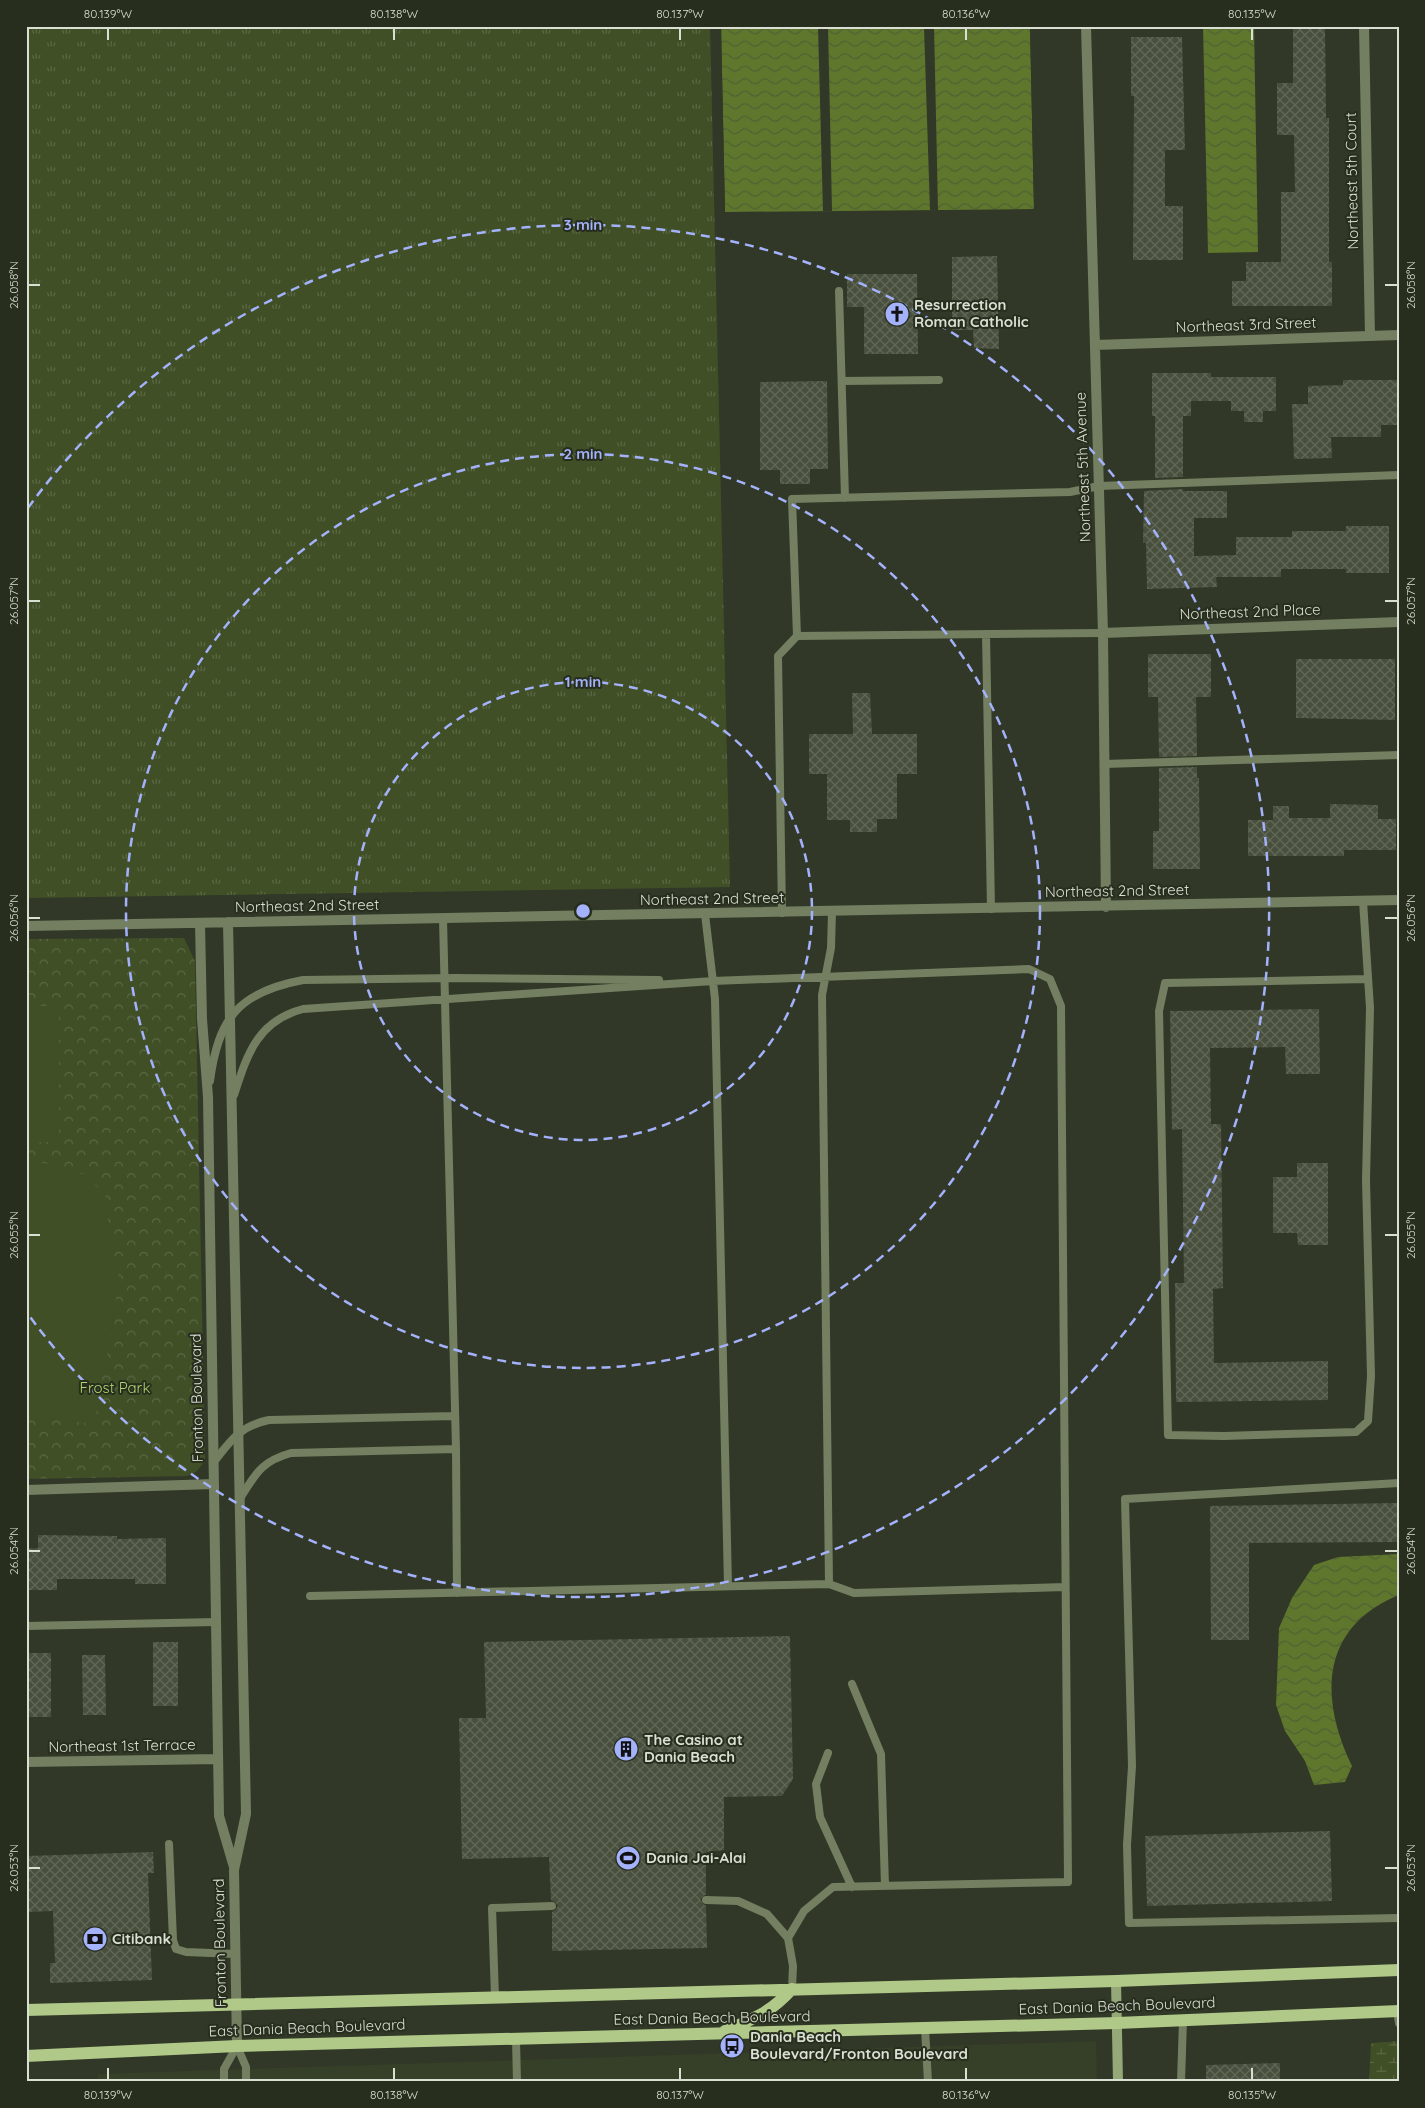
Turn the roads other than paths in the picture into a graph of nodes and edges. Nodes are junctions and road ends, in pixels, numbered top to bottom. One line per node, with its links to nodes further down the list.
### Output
1 (1086, 26): 6 (street, Northeast 5th Avenue)
2 (1364, 26): 5 (street, Northeast 5th Court)
3 (839, 291): 8 (lane)
4 (1399, 335): 5 (street, Northeast 3rd Street)
5 (1370, 336): 6 (street, Northeast 3rd Street)
6 (1095, 345): 10 (street, Northeast 5th Avenue)
7 (939, 380): 8 (lane)
8 (842, 381): 11 (lane)
9 (1399, 475): 10 (lane)
10 (1099, 486): 11 (lane); 13 (street, Northeast 5th Avenue)
11 (845, 498): 15 (lane)
12 (1399, 622): 13 (street, Northeast 2nd Place)
13 (1103, 633): 14 (lane); 17 (street, Northeast 5th Avenue)
14 (986, 634): 15 (lane); 21 (lane)
15 (797, 636): 22 (lane)
16 (1399, 755): 17 (lane)
17 (1104, 764): 20 (street, Northeast 5th Avenue)
18 (1399, 900): 19 (street, Northeast 2nd Street)
19 (1363, 901): 20 (street, Northeast 2nd Street); 31 (lane)
20 (1106, 907): 21 (street, Northeast 2nd Street)
21 (991, 909): 23 (street, Northeast 2nd Street)
22 (782, 912): 23 (street, Northeast 2nd Street); 24 (street, Northeast 2nd Street)
23 (832, 912): 29 (lane)
24 (705, 914): 25 (street, Northeast 2nd Street); 32 (lane)
25 (443, 919): 26 (street, Northeast 2nd Street); 30 (lane)
26 (228, 922): 27 (street, Northeast 2nd Street); 34 (street, Fronton Boulevard)
27 (200, 923): 28 (street, Northeast 2nd Street); 35 (street, Fronton Boulevard)
28 (26, 926)
29 (826, 976): 32 (lane); 45 (lane); 47 (lane)
30 (444, 978): 32 (lane); 33 (lane); 34 (lane)
31 (1368, 979): 31 (lane)
32 (714, 981): 33 (lane); 46 (lane)
33 (445, 1000): 36 (lane); 37 (lane)
34 (230, 1016): 35 (lane); 36 (street, Fronton Boulevard)
35 (208, 1098): 40 (street, Fronton Boulevard)
36 (232, 1100): 38 (street, Fronton Boulevard)
37 (455, 1416): 38 (lane); 39 (lane)
38 (240, 1431): 40 (lane); 44 (street, Fronton Boulevard)
39 (456, 1449): 44 (lane); 48 (lane)
40 (213, 1462): 42 (street, Fronton Boulevard)
41 (1399, 1483): 62 (lane)
42 (214, 1484): 43 (street); 50 (street, Fronton Boulevard)
43 (26, 1490)
44 (241, 1497): 57 (street, Fronton Boulevard)
45 (829, 1584): 46 (lane); 47 (lane)
46 (728, 1586): 48 (lane)
47 (1065, 1587): 58 (lane)
48 (457, 1593): 49 (lane)
49 (310, 1596)
50 (216, 1622): 51 (lane); 54 (street, Fronton Boulevard)
51 (26, 1626)
52 (852, 1684): 58 (lane)
53 (828, 1753): 59 (lane)
54 (218, 1759): 55 (street, Northeast 1st Terrace); 57 (street, Fronton Boulevard)
55 (26, 1762)
56 (169, 1844): 64 (lane)
57 (234, 1870): 64 (street, Fronton Boulevard)
58 (885, 1886): 59 (lane)
59 (852, 1887): 63 (lane)
60 (706, 1900): 63 (lane)
61 (552, 1906): 68 (lane)
62 (1399, 1918)
63 (788, 1938): 67 (lane)
64 (236, 1954): 69 (street, Fronton Boulevard)
65 (1399, 1970): 66 (main road, East Dania Beach Boulevard)
66 (1116, 1980): 67 (main road, East Dania Beach Boulevard); 73 (street)
67 (792, 1989): 68 (main road, East Dania Beach Boulevard); 75 (main road)
68 (495, 1997): 69 (main road, East Dania Beach Boulevard)
69 (236, 2003): 70 (main road, East Dania Beach Boulevard); 77 (street, Fronton Boulevard)
70 (26, 2010)
71 (1398, 2015): 72 (main road, East Dania Beach Boulevard)
72 (1183, 2020): 73 (main road, East Dania Beach Boulevard); 84 (lane)
73 (1117, 2023): 74 (main road, East Dania Beach Boulevard); 83 (street)
74 (925, 2028): 75 (main road, East Dania Beach Boulevard); 82 (lane)
75 (718, 2034): 76 (main road, East Dania Beach Boulevard)
76 (516, 2039): 77 (main road, East Dania Beach Boulevard); 81 (lane)
77 (237, 2046): 78 (main road, East Dania Beach Boulevard); 79 (lane); 80 (lane)
78 (26, 2056)
79 (224, 2082)
80 (246, 2082)
81 (517, 2082)
82 (928, 2082)
83 (1118, 2082)
84 (1182, 2082)

